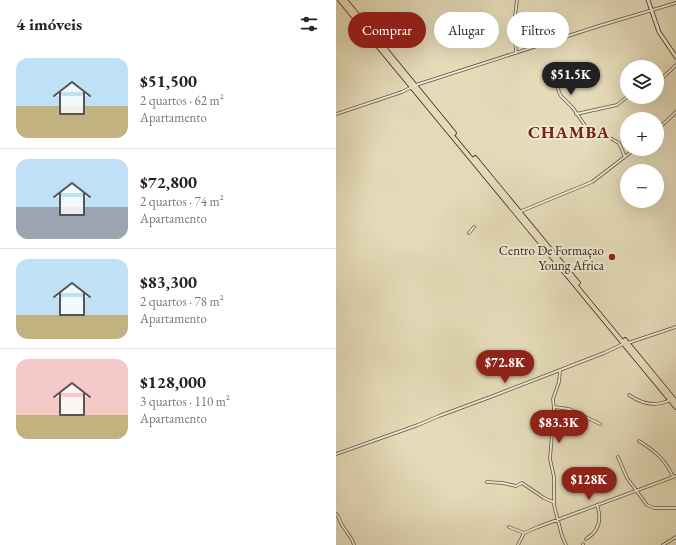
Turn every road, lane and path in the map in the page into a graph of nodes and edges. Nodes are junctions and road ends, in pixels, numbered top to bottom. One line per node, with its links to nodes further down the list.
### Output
1 (340, 0): 12 (highway)
2 (345, 0): 12 (highway)
3 (517, 0): 7 (street)
4 (648, 0): 6 (main road)
5 (676, 3): 6 (street)
6 (651, 10): 7 (street); 8 (main road)
7 (516, 53): 12 (street)
8 (676, 57)
9 (676, 65): 10 (street)
10 (664, 76)
11 (556, 80): 16 (street)
12 (413, 86): 15 (street); 19 (highway); 23 (highway)
13 (620, 103): 16 (street)
14 (676, 112): 17 (street)
15 (336, 114)
16 (576, 114): 18 (street)
17 (664, 123)
18 (625, 157): 19 (street)
19 (519, 212): 23 (highway)
20 (474, 227): 21 (street)
21 (469, 232)
22 (676, 327): 23 (street)
23 (626, 344): 24 (street); 26 (highway); 27 (highway)
24 (560, 370): 28 (street); 32 (street)
25 (629, 395): 26 (street)
26 (670, 400): 29 (highway)
27 (676, 402)
28 (554, 407): 30 (street); 37 (street)
29 (676, 407)
30 (600, 424)
31 (640, 441): 34 (street)
32 (336, 454)
33 (618, 457): 36 (street)
34 (675, 476): 36 (street)
35 (488, 482): 37 (street)
36 (636, 491): 38 (street); 39 (street)
37 (553, 502): 41 (street)
38 (597, 505): 41 (street); 45 (street)
39 (676, 508)
40 (336, 514): 46 (street)
41 (558, 520): 43 (street); 48 (street)
42 (509, 527): 43 (street)
43 (524, 533): 47 (street)
44 (676, 536): 49 (street)
45 (586, 539)
46 (354, 545)
47 (518, 545)
48 (566, 545)
49 (663, 545)

